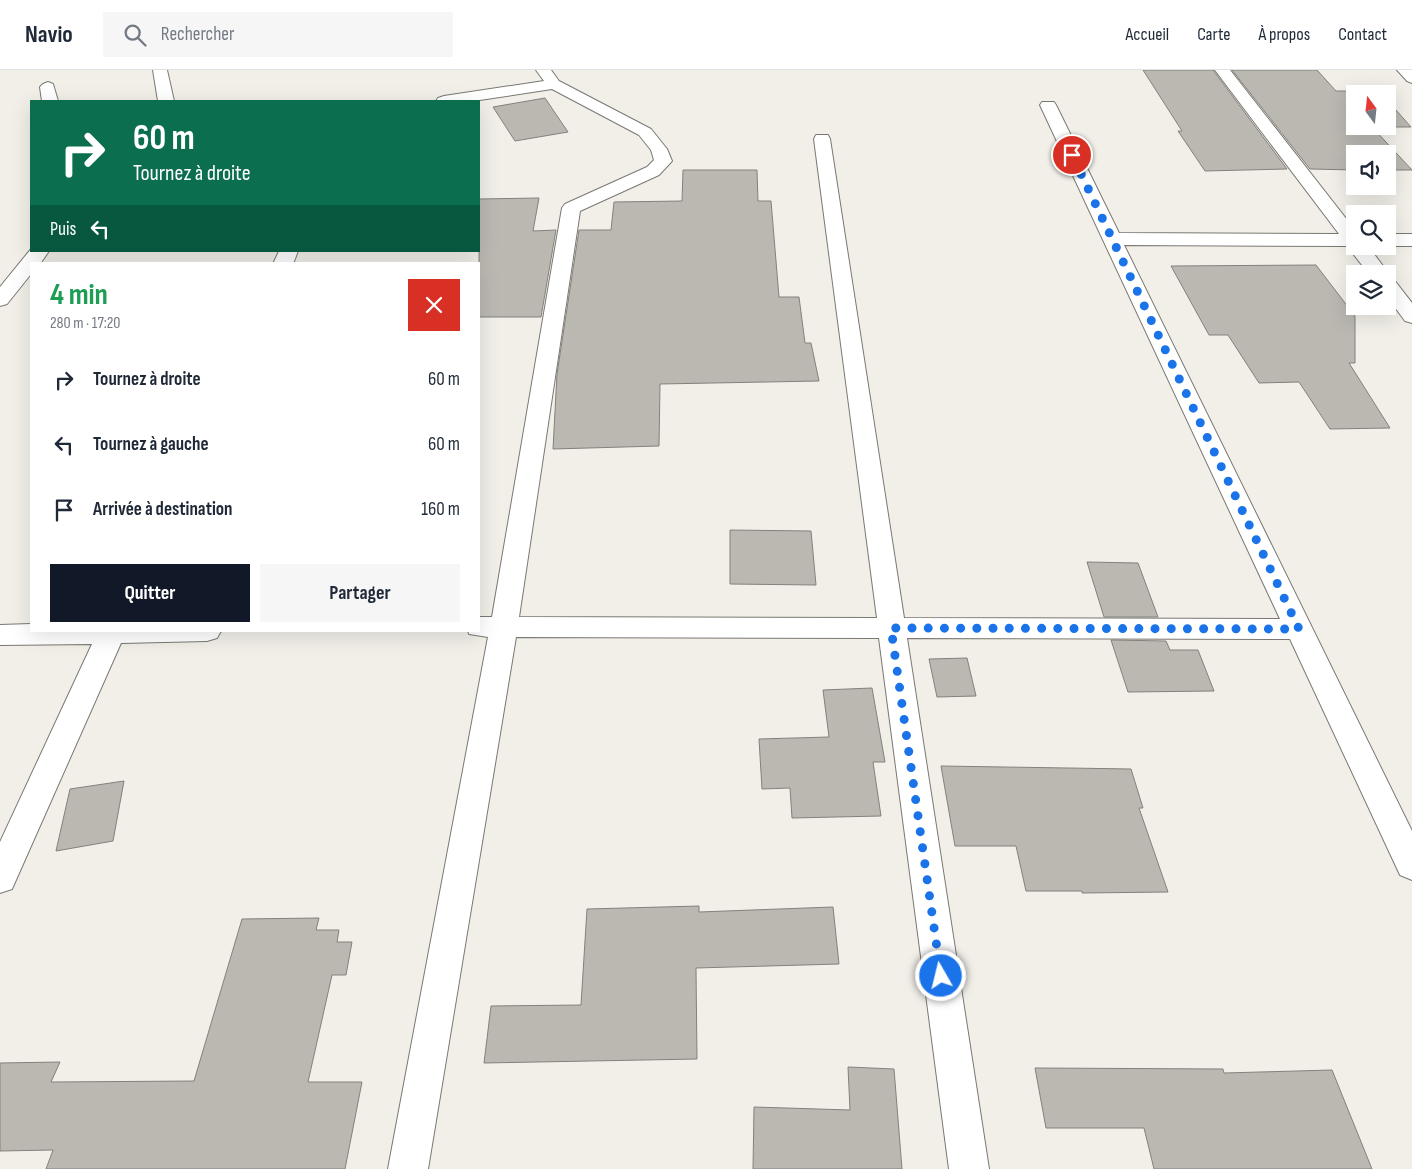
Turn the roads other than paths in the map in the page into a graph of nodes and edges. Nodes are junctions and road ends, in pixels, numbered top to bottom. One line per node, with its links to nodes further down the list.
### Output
1 (160, 70): 7 (street)
2 (543, 70): 6 (street)
3 (1222, 70): 11 (street)
4 (1404, 70): 5 (street)
5 (1412, 78)
6 (554, 84): 8 (street); 22 (street)
7 (166, 100)
8 (450, 100)
9 (1048, 105): 12 (street)
10 (822, 138): 23 (street)
11 (1346, 230)
12 (1112, 239): 15 (street); 24 (street)
13 (1396, 240): 14 (street)
14 (1412, 240)
15 (1346, 242)
16 (39, 252): 17 (street)
17 (31, 262)
18 (30, 263): 20 (street)
19 (1396, 296): 21 (street)
20 (0, 300)
21 (1412, 317)
22 (492, 627): 23 (street); 29 (street)
23 (891, 628): 24 (street); 30 (street)
24 (1299, 629): 27 (street)
25 (111, 632): 26 (street); 28 (street)
26 (0, 634)
27 (1412, 864)
28 (0, 878)
29 (408, 1169)
30 (969, 1169)

